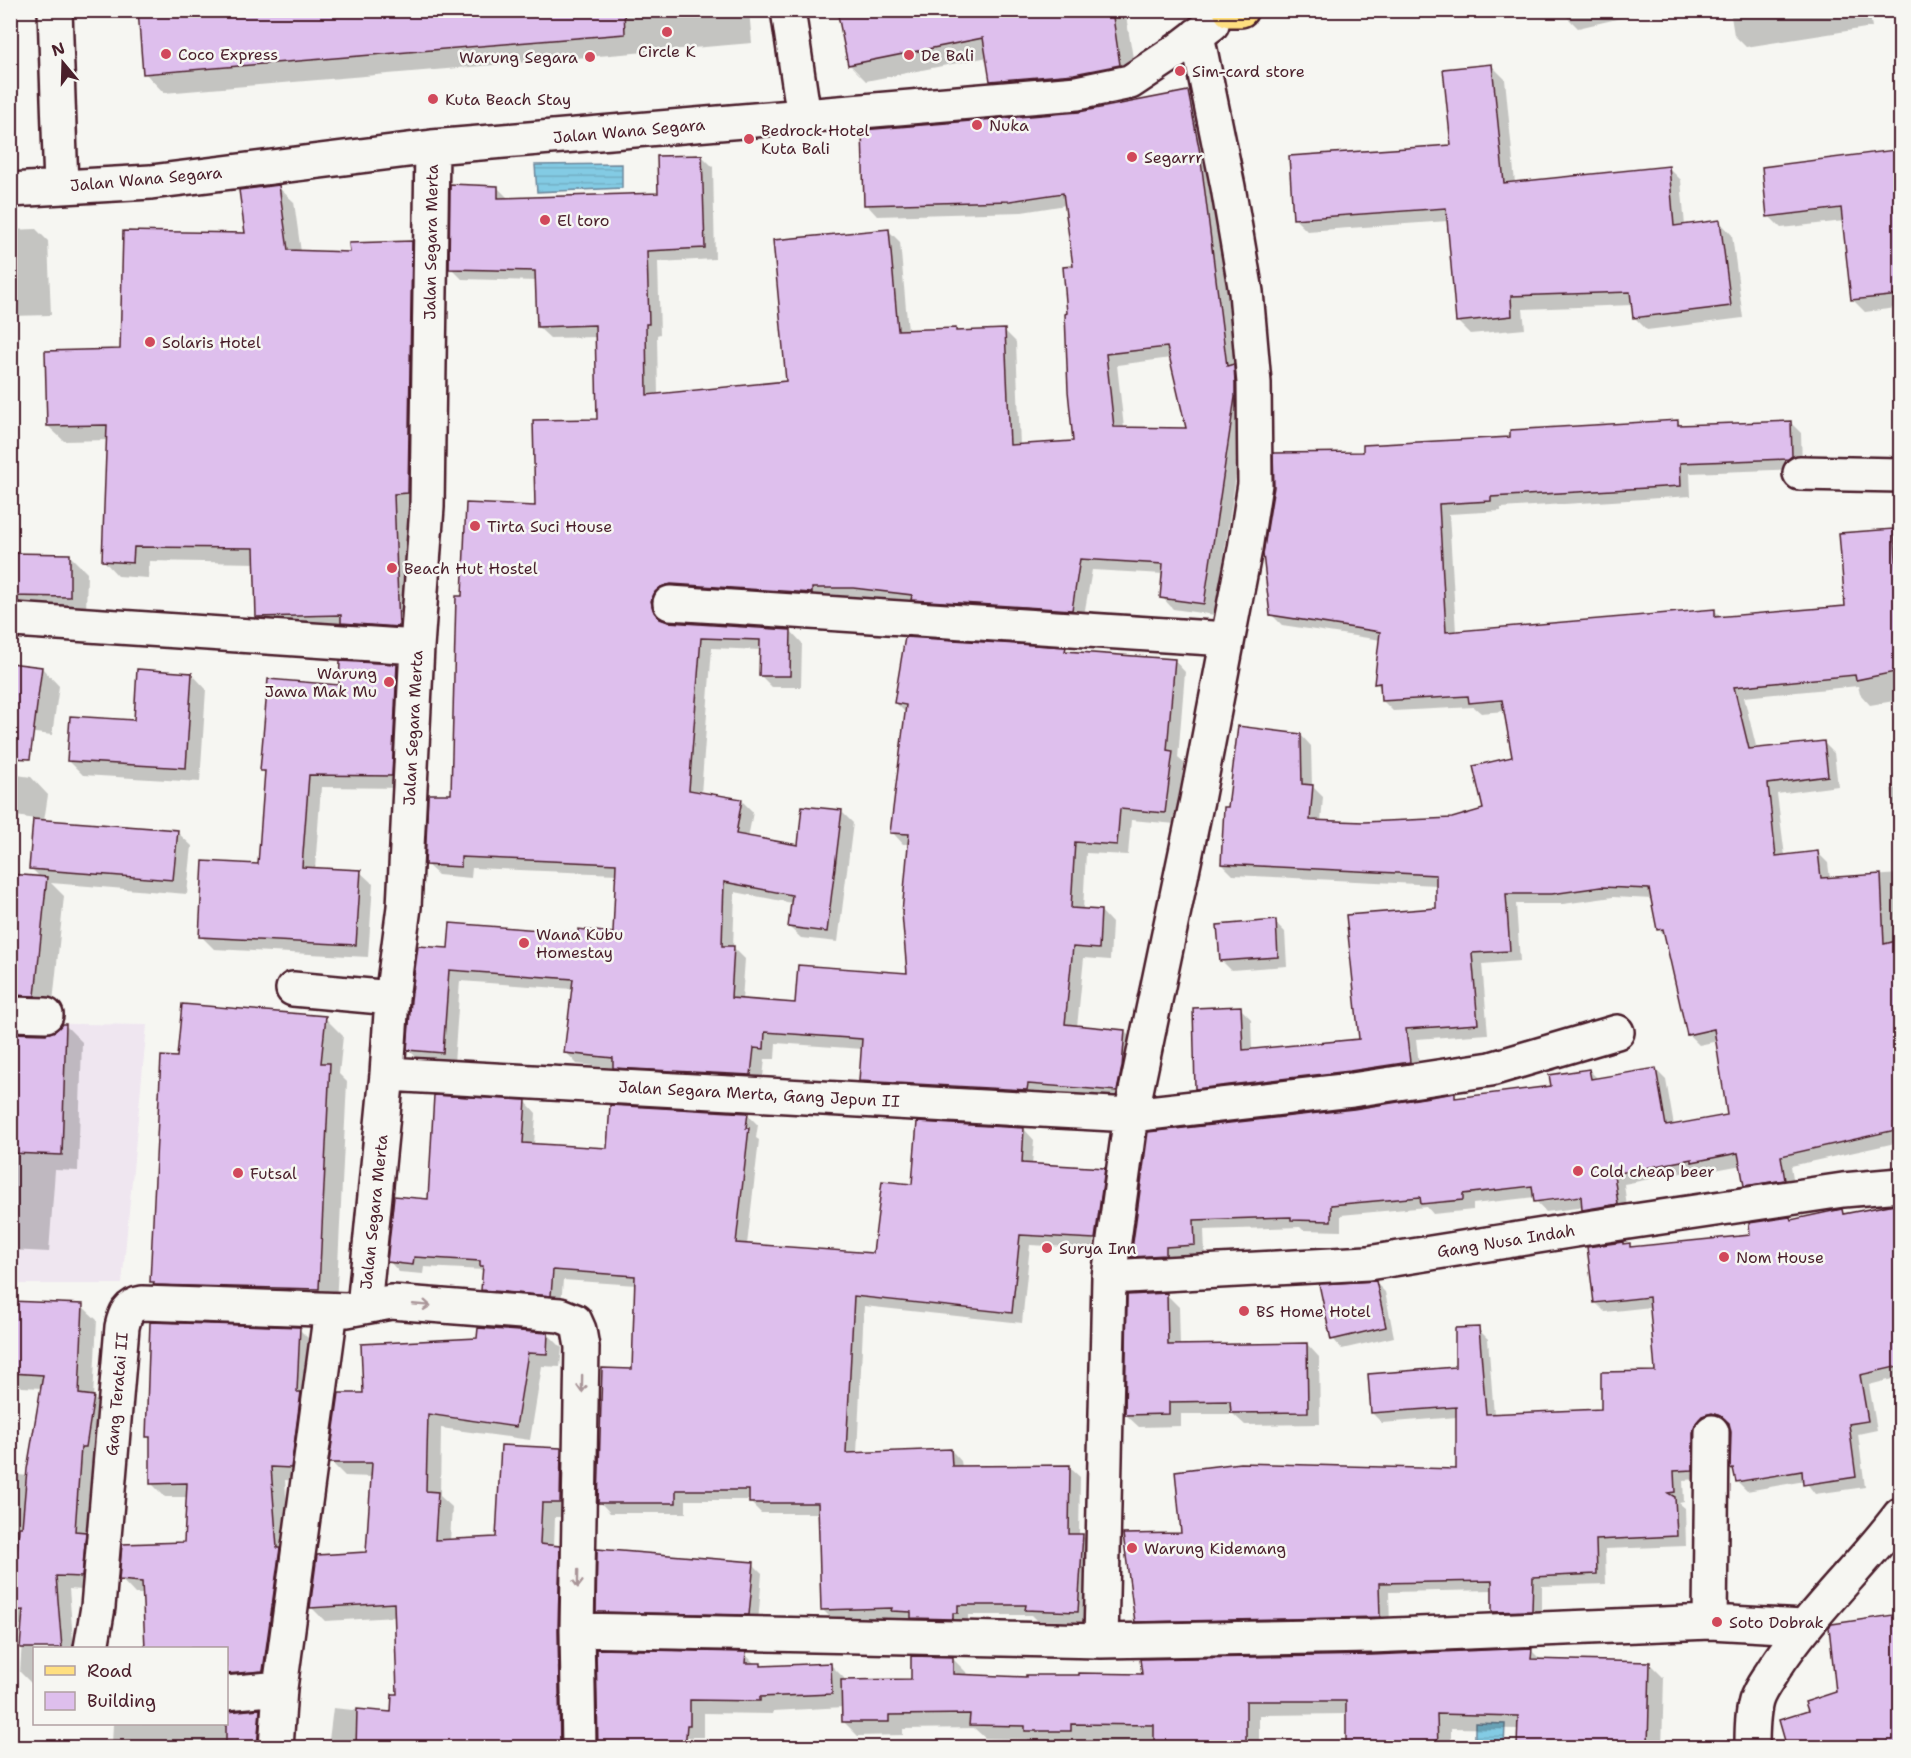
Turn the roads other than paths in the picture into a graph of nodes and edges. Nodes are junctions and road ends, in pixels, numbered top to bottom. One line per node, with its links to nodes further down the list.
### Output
1 (55, 10): 9 (street)
2 (788, 10): 7 (street)
3 (1223, 10): 6 (street, Jalan Wana Segara)
4 (1230, 10): 5 (main road)
5 (1241, 10)
6 (1197, 35): 7 (street, Jalan Wana Segara); 15 (street)
7 (804, 117): 8 (street, Jalan Wana Segara)
8 (432, 147): 9 (street, Jalan Wana Segara); 16 (street, Jalan Segara Merta)
9 (61, 187): 10 (street, Jalan Wana Segara)
10 (10, 190)
11 (1800, 473): 12 (street)
12 (1900, 475)
13 (670, 603): 15 (street)
14 (14, 620): 16 (street)
15 (1227, 639): 23 (street)
16 (417, 647): 18 (street, Jalan Segara Merta)
17 (292, 989): 18 (street)
18 (392, 998): 22 (street, Jalan Segara Merta)
19 (10, 1014): 20 (street)
20 (46, 1015)
21 (1617, 1032): 23 (street, Jalan Segara Merta, Gang Jepun II)
22 (387, 1074): 23 (street, Jalan Segara Merta, Gang Jepun II); 26 (street, Jalan Segara Merta)
23 (1131, 1115): 25 (street)
24 (1900, 1185): 25 (street, Gang Nusa Indah)
25 (1109, 1277): 33 (street)
26 (364, 1307): 27 (street, Gang Teratai II); 32 (street, Gang Teratai II, one-way to 32)
27 (331, 1310): 34 (street, Gang Teratai II); 35 (street)
28 (1712, 1432): 30 (street)
29 (1900, 1515): 31 (street)
30 (1710, 1622): 31 (street); 33 (street)
31 (1803, 1628): 39 (street)
32 (577, 1630): 33 (street); 38 (street)
33 (1101, 1641)
34 (91, 1647)
35 (280, 1688): 36 (street); 37 (street)
36 (228, 1693)
37 (276, 1748)
38 (579, 1748)
39 (1752, 1748)

